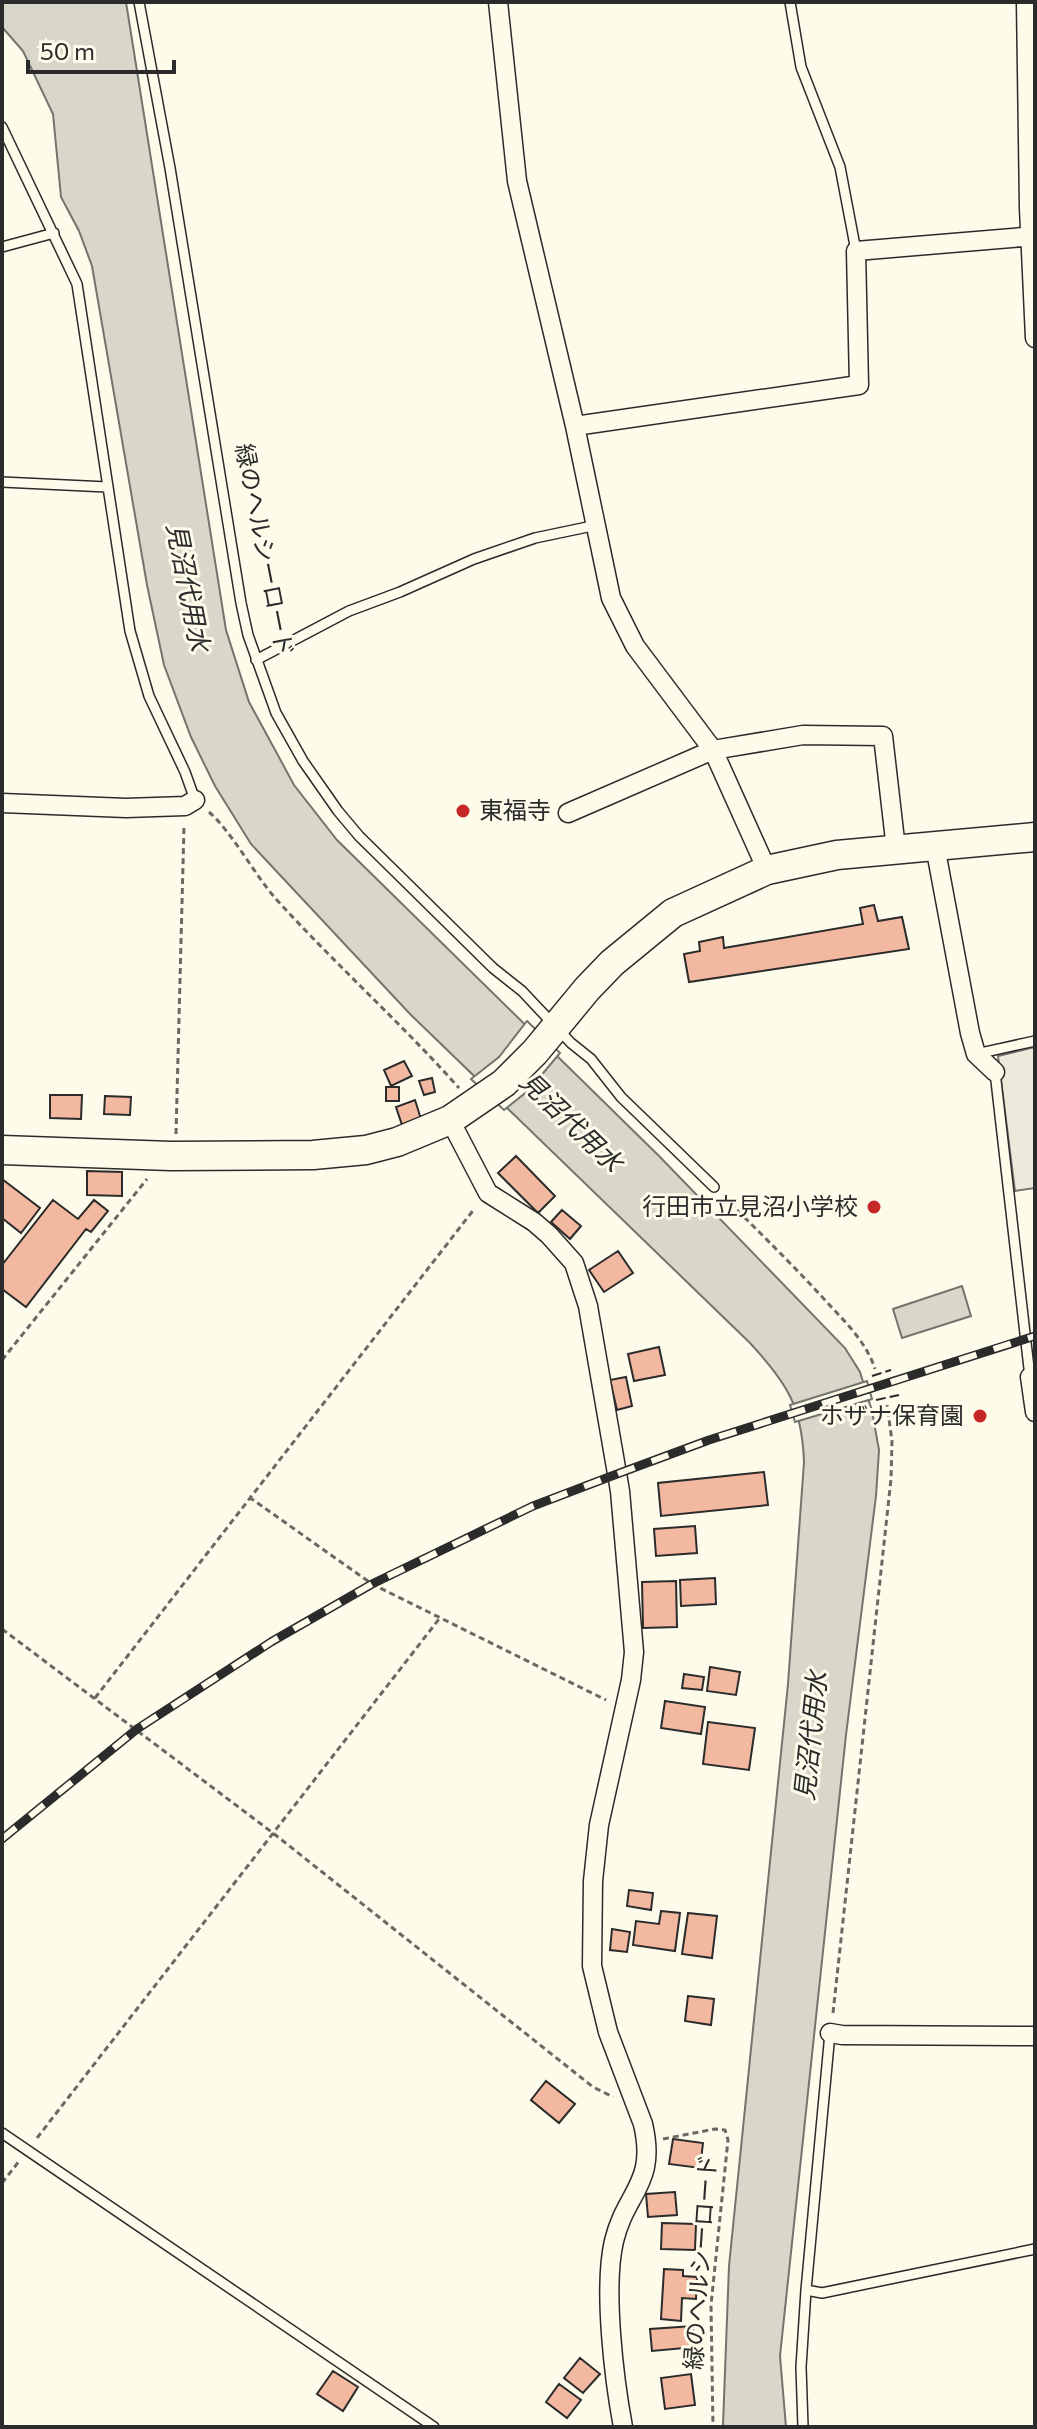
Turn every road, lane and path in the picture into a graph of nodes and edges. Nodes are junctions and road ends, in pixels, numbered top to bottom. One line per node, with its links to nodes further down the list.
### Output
1 (139, 2): 15 (lane)
2 (498, 2): 11 (street)
3 (790, 2): 9 (lane)
4 (1026, 2): 7 (street)
5 (2, 127): 6 (lane)
6 (54, 233): 8 (lane); 13 (lane)
7 (1032, 236): 9 (street); 10 (street)
8 (2, 247)
9 (856, 251): 11 (street)
10 (1035, 338)
11 (575, 426): 14 (street)
12 (2, 482): 13 (lane)
13 (107, 487): 18 (lane)
14 (597, 525): 15 (lane); 16 (street)
15 (256, 660): 24 (lane)
16 (713, 750): 19 (street); 22 (street); 23 (street)
17 (2, 803): 18 (street)
18 (190, 803): 28 (path); 30 (path)
19 (568, 813)
20 (1035, 837): 21 (main road)
21 (935, 846): 22 (main road); 26 (street)
22 (896, 849): 23 (main road)
23 (767, 870): 24 (main road)
24 (553, 1029): 28 (main road); 31 (lane)
25 (1035, 1041): 26 (lane)
26 (976, 1054): 27 (street)
27 (995, 1072): 35 (lane)
28 (468, 1109): 30 (main road); 32 (street)
29 (2, 1150): 30 (main road)
30 (164, 1156): 33 (path)
31 (714, 1187): 34 (path)
32 (488, 1193): 38 (path); 42 (street)
33 (2, 1360)
34 (875, 1369)
35 (1030, 1377): 37 (street)
36 (887, 1405): 44 (path)
37 (1035, 1412)
38 (249, 1497): 39 (path); 41 (path)
39 (439, 1619): 42 (path); 43 (path)
40 (2, 1629): 41 (path)
41 (95, 1698): 43 (path)
42 (624, 1709): 46 (street)
43 (273, 1833): 46 (path); 49 (path)
44 (830, 2033): 45 (street); 52 (lane)
45 (1035, 2036)
46 (635, 2103): 48 (street)
47 (2, 2133): 49 (lane)
48 (647, 2143): 54 (street); 55 (path, 緑のヘルシーロード)
49 (28, 2150): 50 (path); 53 (lane)
50 (2, 2183)
51 (1035, 2249): 52 (lane)
52 (806, 2290): 56 (lane)
53 (434, 2427)
54 (623, 2427)
55 (713, 2427)
56 (803, 2427)

